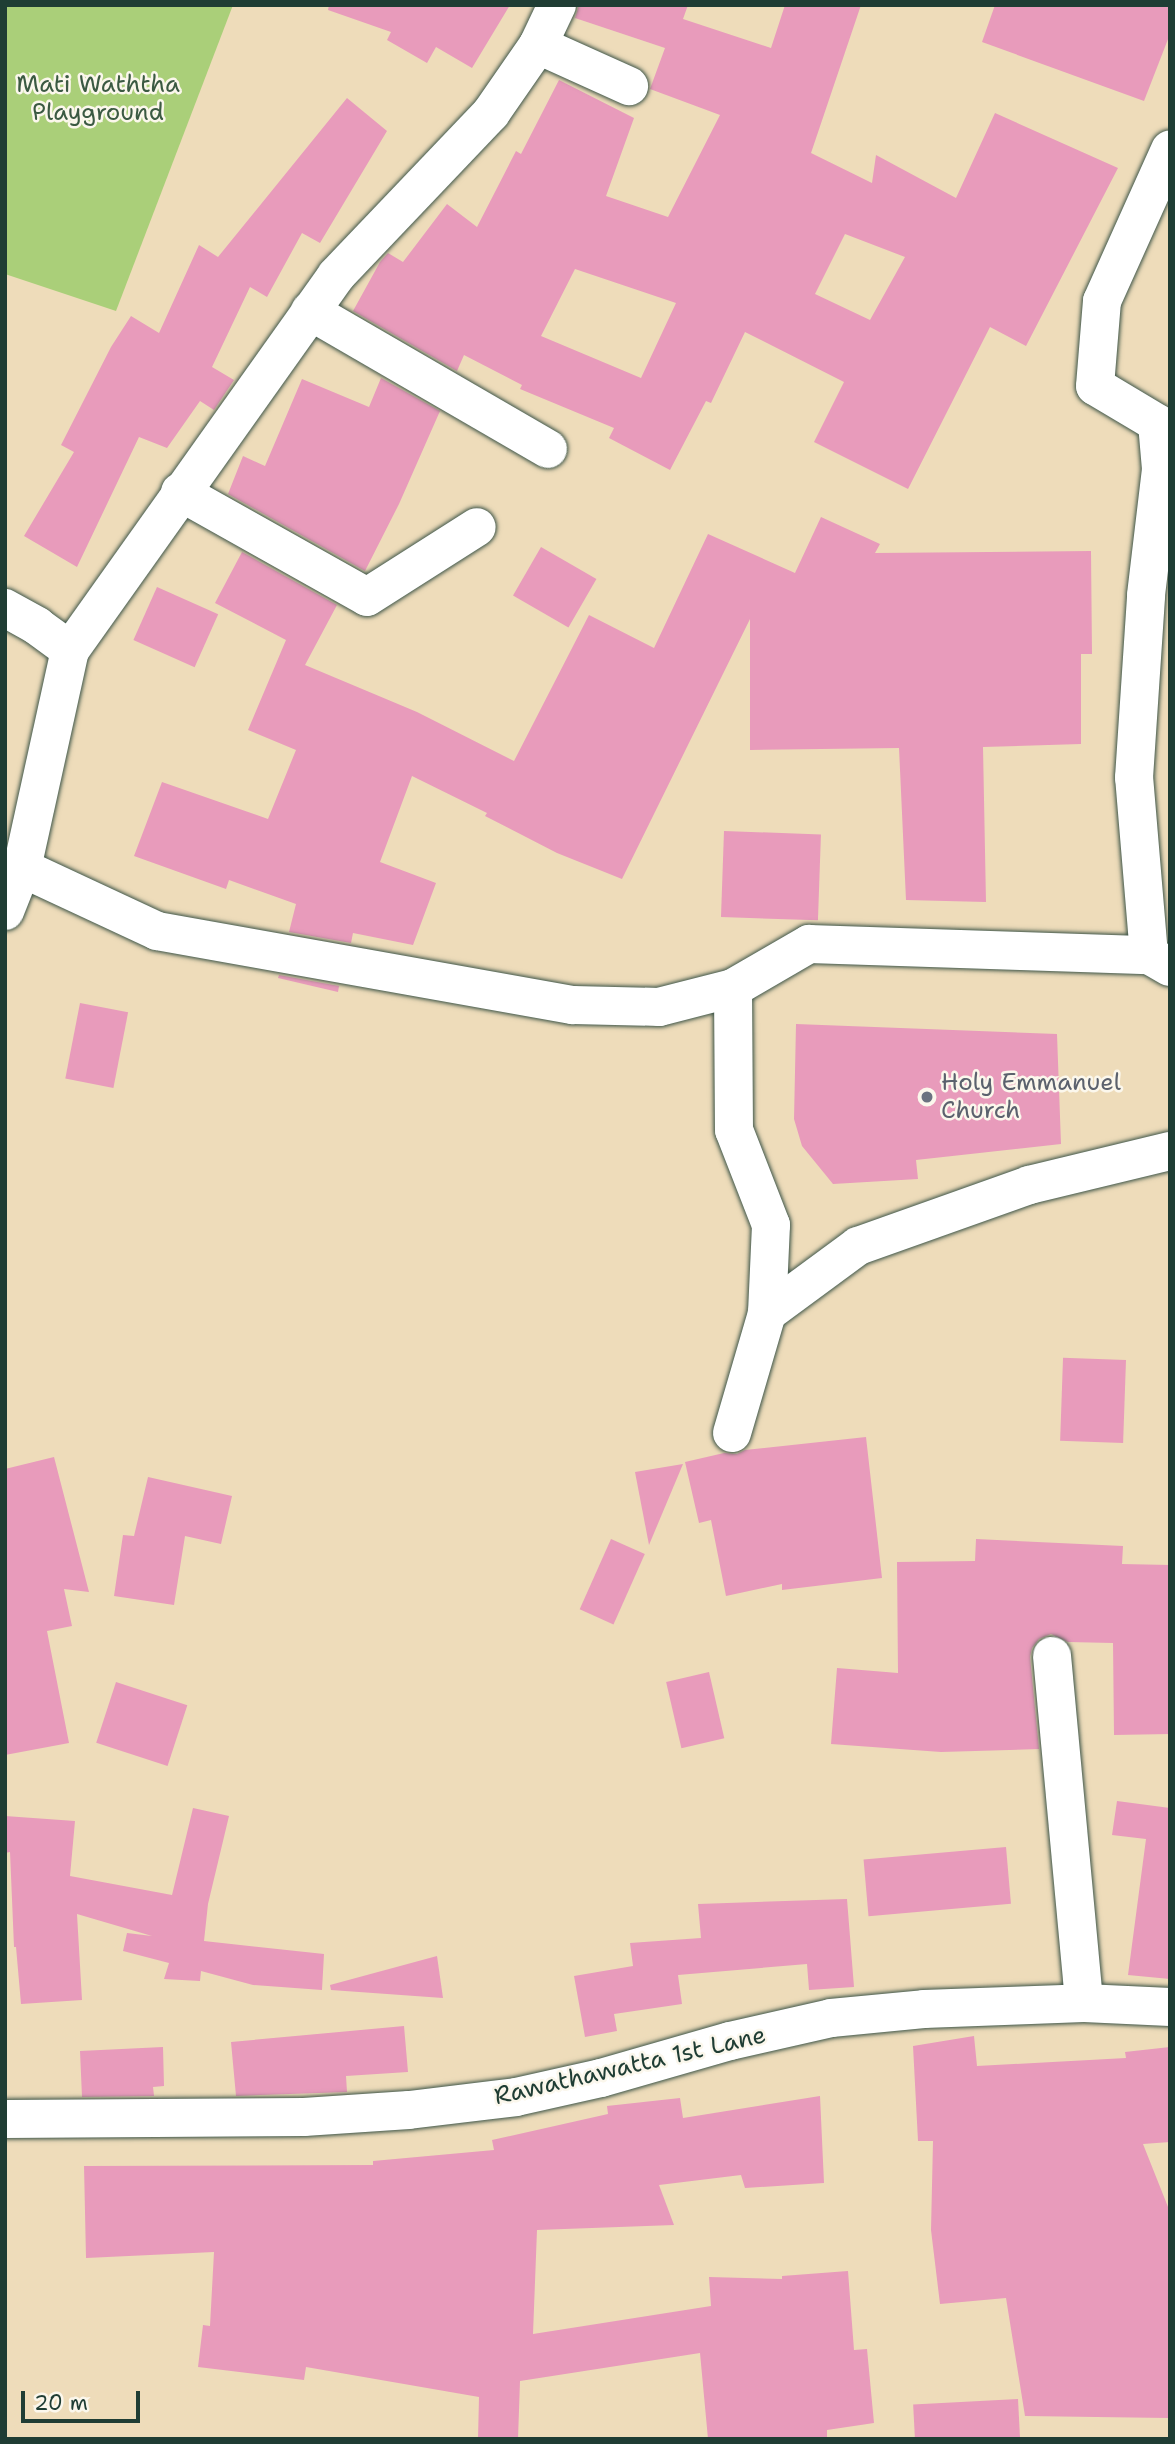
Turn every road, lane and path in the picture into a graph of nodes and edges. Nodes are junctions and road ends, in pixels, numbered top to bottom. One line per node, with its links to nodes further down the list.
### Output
1 (556, 5): 2 (street)
2 (538, 44): 3 (street); 5 (street)
3 (629, 86)
4 (1170, 150): 6 (street)
5 (310, 311): 7 (street); 8 (street)
6 (1163, 423): 14 (street)
7 (548, 449)
8 (180, 492): 9 (street); 11 (street)
9 (477, 527)
10 (5, 608): 11 (street)
11 (70, 650): 12 (street)
12 (22, 869): 13 (street); 15 (street)
13 (5, 911)
14 (1159, 961): 15 (street)
15 (733, 988): 17 (street)
16 (1170, 1152): 17 (street)
17 (767, 1313): 18 (street)
18 (732, 1433)
19 (1052, 1656): 20 (street)
20 (1084, 2003): 21 (street, Rawathawatta 1st Lane); 22 (street, Rawathawatta 1st Lane)
21 (1170, 2007)
22 (5, 2119)

